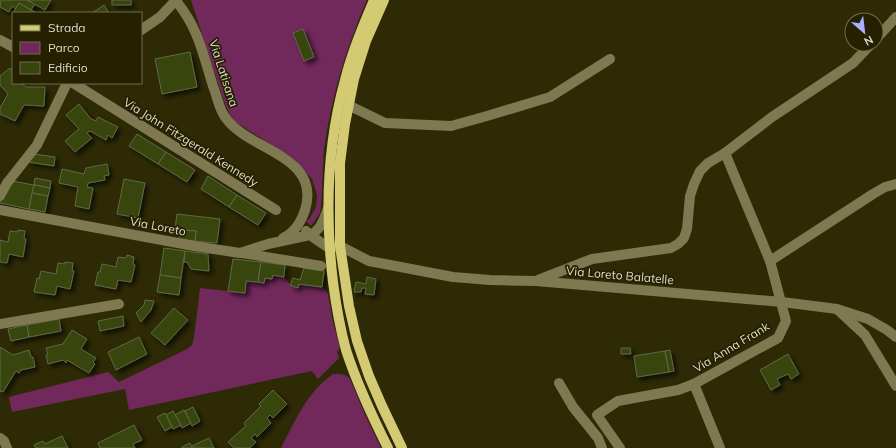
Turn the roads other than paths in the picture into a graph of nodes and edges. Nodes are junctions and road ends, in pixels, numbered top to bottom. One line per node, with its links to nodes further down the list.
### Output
1 (176, 0): 5 (street); 20 (street, Via Latisana)
2 (374, 0): 17 (main road)
3 (384, 0): 13 (main road)
4 (896, 17): 6 (street)
5 (142, 29)
6 (884, 30)
7 (0, 40): 8 (street)
8 (12, 46)
9 (863, 52): 14 (street)
10 (610, 59): 13 (street)
11 (67, 84): 16 (street)
12 (75, 84): 19 (street, Via John Fitzgerald Kennedy)
13 (348, 105): 23 (main road)
14 (725, 153): 26 (street, Via Anna Frank); 28 (street)
15 (896, 184): 26 (street)
16 (0, 196)
17 (328, 208): 21 (street); 24 (main road)
18 (0, 210): 25 (street, Via Loreto)
19 (276, 210)
20 (300, 221): 21 (street); 22 (street, Via Latisana)
21 (310, 235): 22 (street, Via Loreto); 24 (street)
22 (268, 244): 25 (street, Via Loreto)
23 (340, 246): 24 (street); 28 (street, Via Loreto Balatelle); 42 (main road)
24 (329, 248): 41 (main road)
25 (240, 253): 27 (street)
26 (770, 261): 29 (street, Via Anna Frank)
27 (321, 266)
28 (536, 280): 29 (street, Via Loreto Balatelle)
29 (782, 302): 31 (street, Via Loreto Balatelle); 35 (street, Via Anna Frank)
30 (119, 304): 32 (street)
31 (837, 309): 33 (street, Via Loreto Balatelle); 36 (street)
32 (0, 324)
33 (896, 337)
34 (559, 383): 38 (street)
35 (694, 384): 37 (street, Via Anna Frank); 45 (street)
36 (896, 386)
37 (597, 415): 38 (street, Via Anna Frank); 44 (street)
38 (584, 420): 43 (street)
39 (0, 438): 40 (street)
40 (7, 448)
41 (388, 448)
42 (402, 448)
43 (602, 448)
44 (620, 448)
45 (720, 448)

